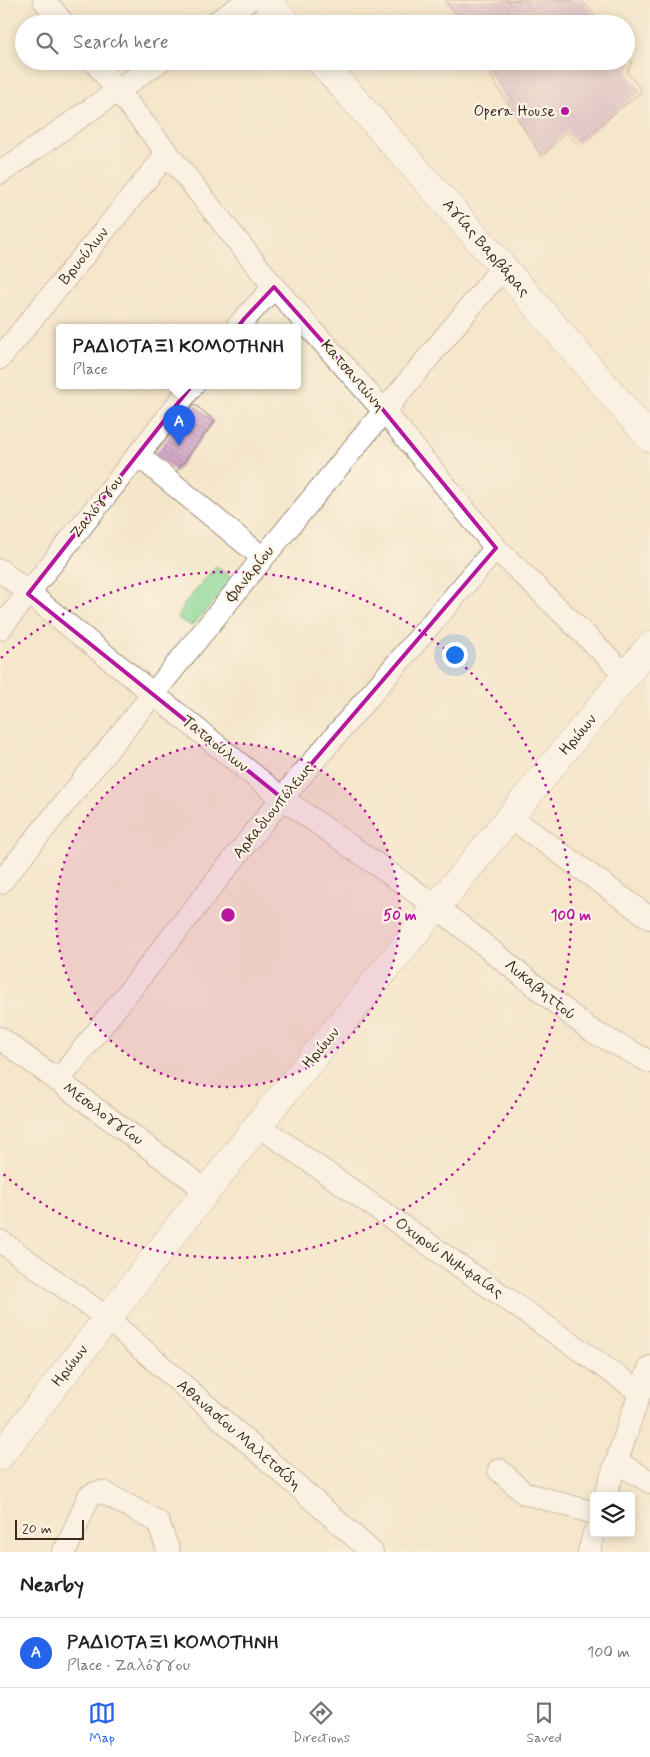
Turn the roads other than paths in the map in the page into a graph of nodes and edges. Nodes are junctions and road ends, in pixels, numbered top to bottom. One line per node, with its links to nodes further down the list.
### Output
1 (44, 0): 4 (street)
2 (249, 0): 5 (street)
3 (266, 0): 6 (main road)
4 (56, 15)
5 (227, 15)
6 (279, 15)
7 (101, 70): 10 (street, Κατσαντώνη)
8 (147, 70): 10 (street)
9 (328, 70): 13 (main road, Αγίας Βαρβάρας)
10 (117, 90): 11 (street, Κατσαντώνη); 12 (street)
11 (167, 154): 14 (street, Κατσαντώνη); 16 (street, Βρυούλων)
12 (0, 173)
13 (503, 267): 18 (street, Φαναρίου); 19 (main road, Αγίας Βαρβάρας)
14 (274, 287): 15 (street); 18 (street, Κατσαντώνη)
15 (240, 324)
16 (0, 358)
17 (189, 389): 20 (street, Ζαλόγγου)
18 (384, 411): 21 (street, Κατσαντώνη); 22 (street, Φαναρίου)
19 (650, 438)
20 (138, 455): 22 (street); 24 (street, Ζαλόγγου)
21 (496, 548): 27 (street, Κατσαντώνη); 29 (street, Αρκαδιουπόλεως)
22 (263, 558): 28 (street, Φαναρίου)
23 (0, 570): 24 (street, Ταταούλων)
24 (28, 594): 25 (street, Ζαλόγγου); 28 (street, Ταταούλων)
25 (0, 629)
26 (650, 646): 27 (main road, Ηρώων)
27 (627, 676): 30 (main road, Ηρώων)
28 (152, 694): 29 (street, Ταταούλων); 31 (street, Φαναρίου)
29 (282, 798): 32 (street, Ταταούλων); 36 (street, Αρκαδιουπόλεως)
30 (510, 817): 32 (main road, Ηρώων); 33 (street)
31 (0, 884)
32 (437, 908): 35 (street, Λυκαβηττού); 37 (main road, Ηρώων)
33 (650, 918)
34 (0, 1038): 36 (street, Μεσολογγίου)
35 (650, 1062)
36 (58, 1081): 38 (street, Μεσολογγίου)
37 (258, 1125): 38 (main road, Ηρώων); 42 (street, Οχυρού Νυμφαίας)
38 (206, 1190): 40 (main road, Ηρώων)
39 (0, 1242): 40 (street, Αθανασίου Μαλετσίδη)
40 (107, 1318): 43 (main road, Ηρώων); 52 (street, Αθανασίου Μαλετσίδη)
41 (650, 1367): 42 (street)
42 (640, 1392): 44 (street)
43 (0, 1456)
44 (617, 1462): 46 (street); 47 (street)
45 (499, 1470): 48 (street)
46 (650, 1482)
47 (607, 1492)
48 (590, 1512)
49 (593, 1537): 53 (street)
50 (63, 1552): 51 (street)
51 (168, 1552)
52 (372, 1552)
53 (588, 1552)

